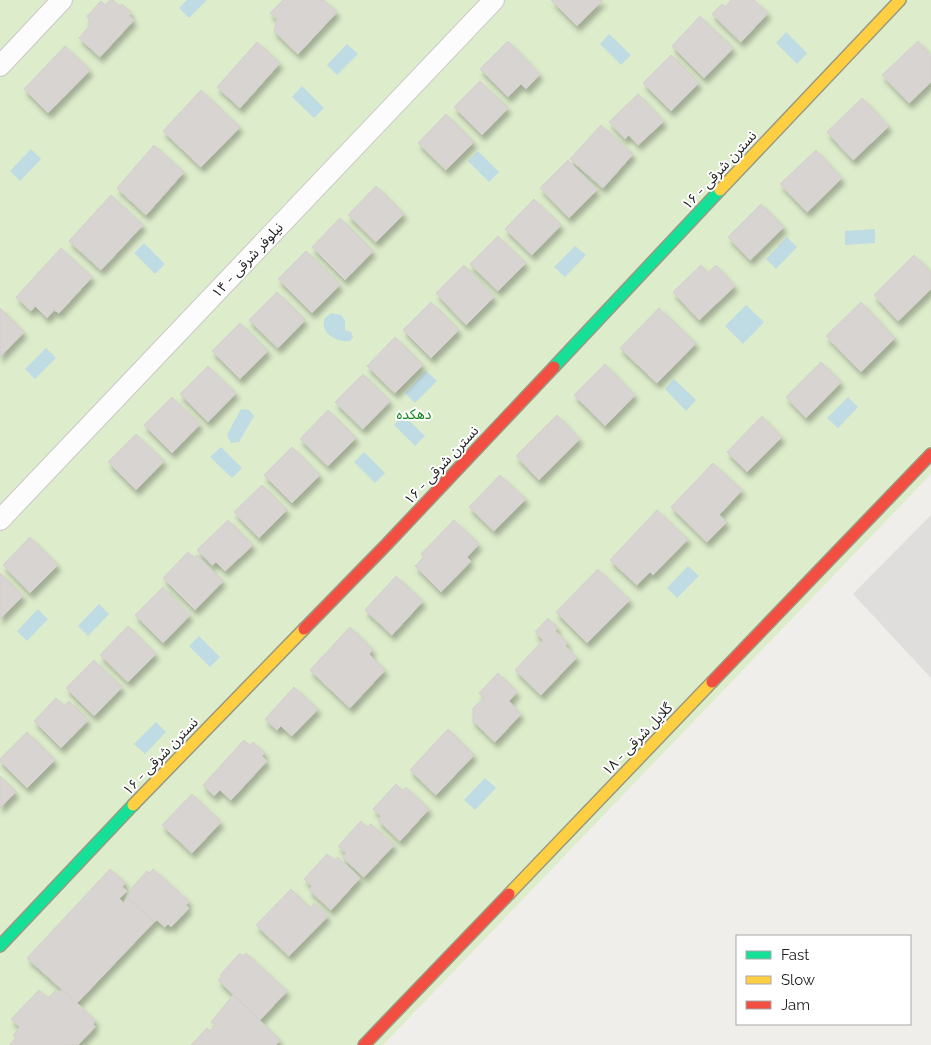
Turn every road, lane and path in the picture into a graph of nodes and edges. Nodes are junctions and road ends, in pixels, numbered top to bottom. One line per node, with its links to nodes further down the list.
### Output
1 (62, 0): 4 (street)
2 (494, 0): 6 (street, نیلوفر شرقی - ۱۴)
3 (900, 0): 7 (street, نسترن شرقی - ۱۶)
4 (0, 66)
5 (931, 454): 8 (street, گلایل شرقی - ۱۸)
6 (0, 520)
7 (0, 946)
8 (364, 1045)

